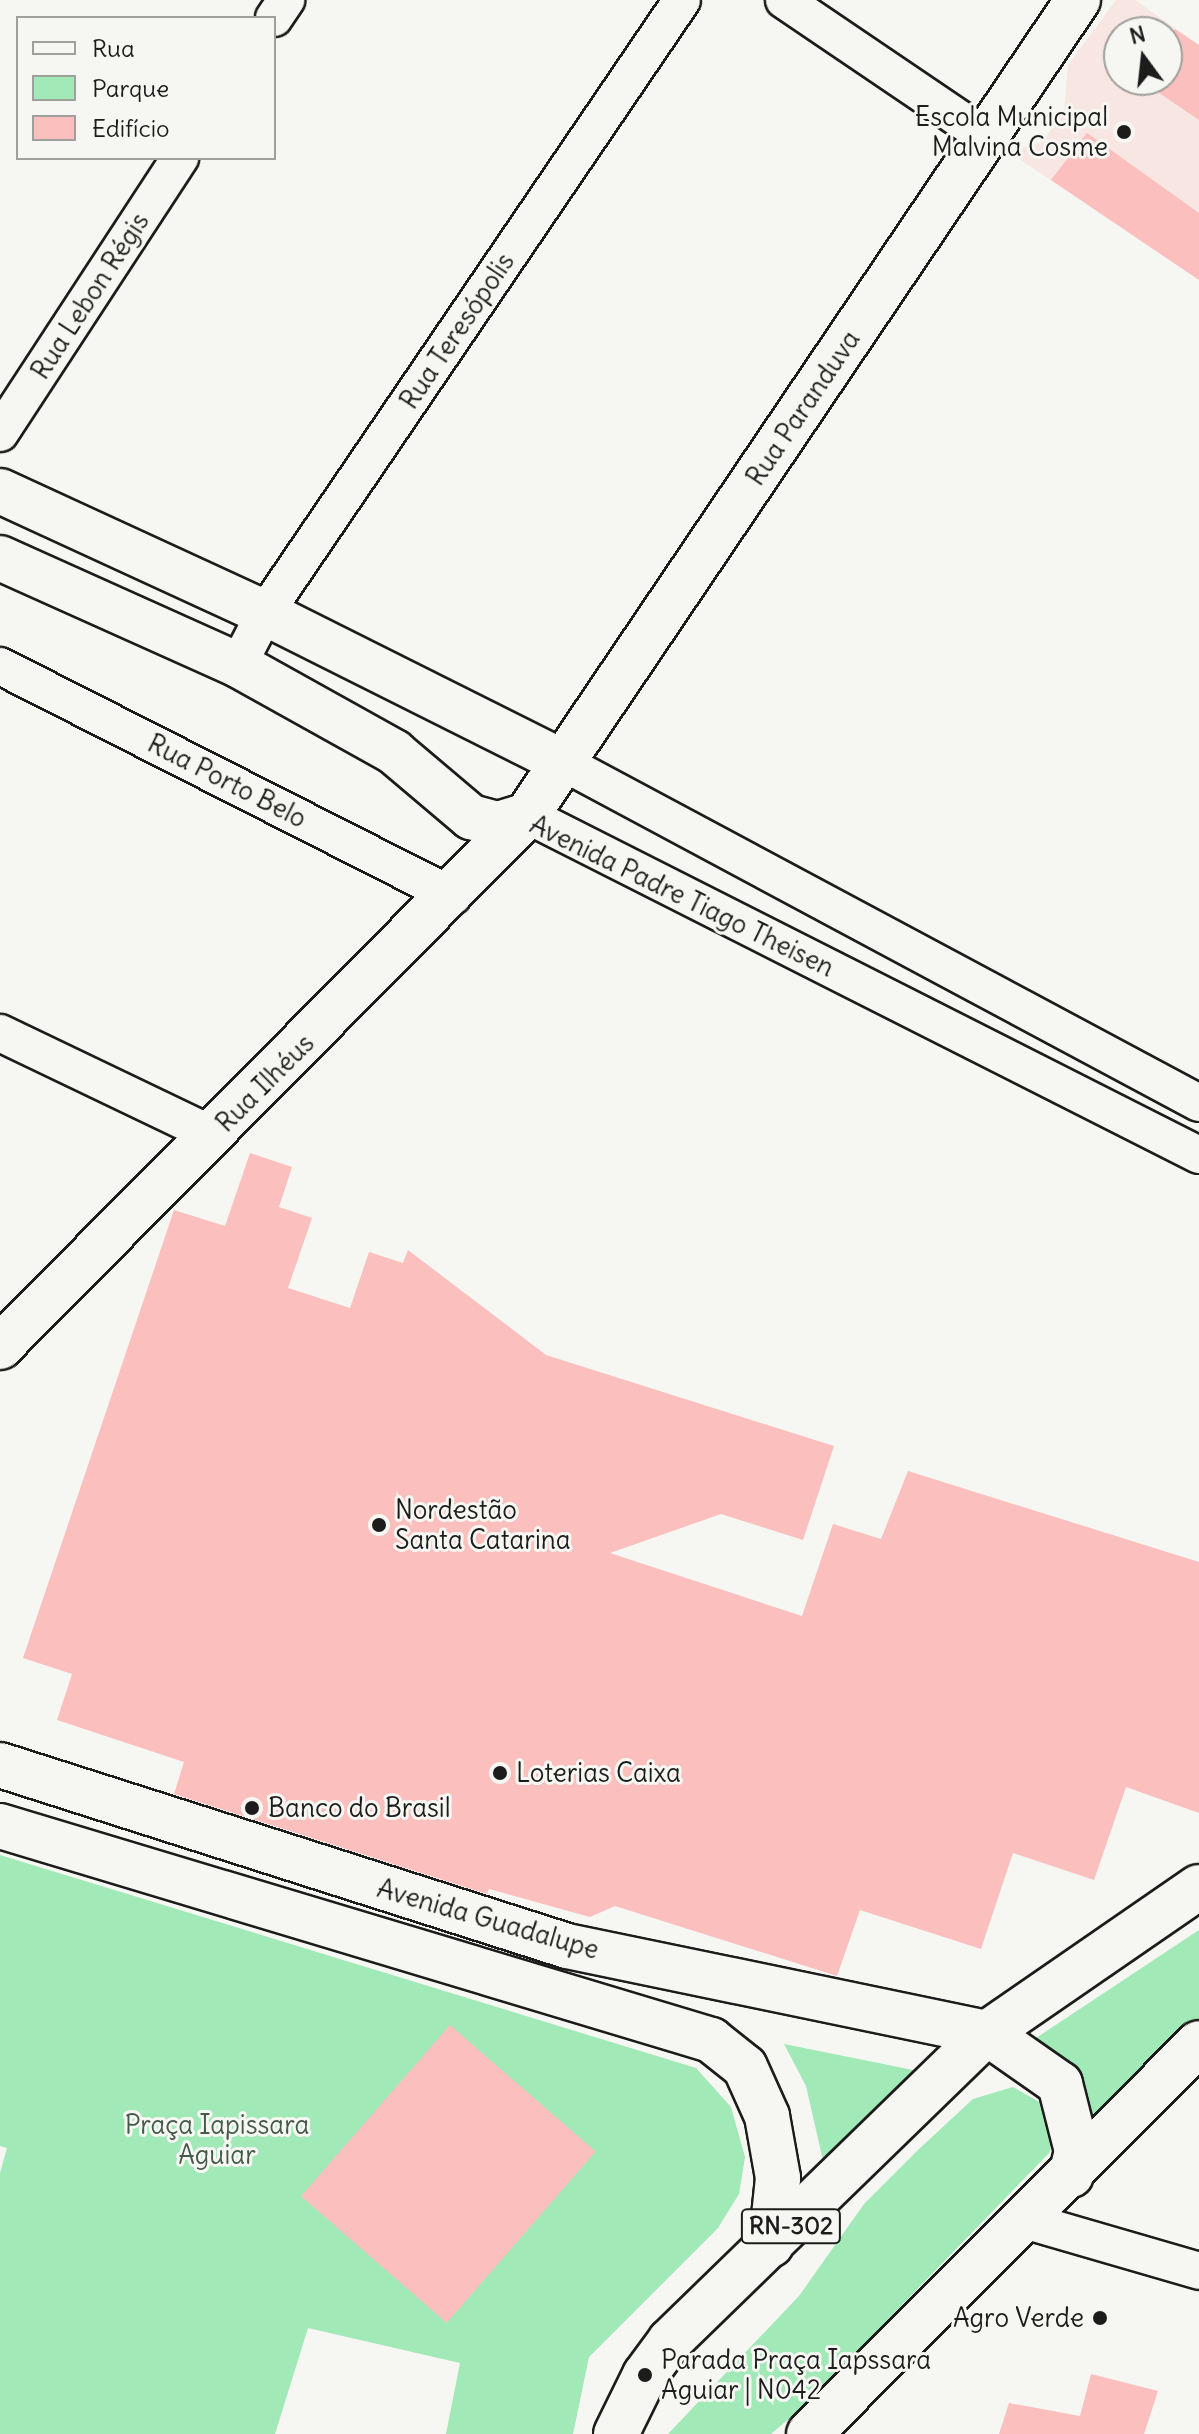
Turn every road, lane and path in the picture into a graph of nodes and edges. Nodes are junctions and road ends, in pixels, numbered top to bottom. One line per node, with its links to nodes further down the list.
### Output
1 (682, 0): 9 (street, Rua Teresópolis)
2 (784, 0): 4 (street)
3 (1078, 0): 4 (main road, Rua Paranduva)
4 (985, 136): 12 (main road, Rua Paranduva)
5 (179, 160): 6 (street, Rua Lebon Régis)
6 (0, 433)
7 (0, 491): 9 (main road, Avenida Padre Tiago Theisen)
8 (0, 558): 10 (main road, Avenida Padre Tiago Theisen)
9 (265, 613): 10 (street, Rua Teresópolis); 12 (main road, Avenida Padre Tiago Theisen)
10 (238, 665): 13 (main road, Avenida Padre Tiago Theisen)
11 (0, 666): 14 (street, Rua Porto Belo)
12 (564, 763): 13 (main road, Rua Paranduva); 16 (street, Avenida Padre Tiago Theisen)
13 (527, 815): 14 (main road, Rua Ilhéus); 18 (street, Avenida Padre Tiago Theisen)
14 (453, 896): 17 (main road, Rua Ilhéus)
15 (0, 1033): 17 (street)
16 (1199, 1103)
17 (213, 1135): 19 (main road, Rua Ilhéus)
18 (1199, 1155)
19 (0, 1347)
20 (0, 1765): 24 (main road, Avenida Guadalupe)
21 (0, 1826): 23 (main road, Avenida Guadalupe)
22 (1199, 1887): 25 (main road, RN-302)
23 (395, 1944): 24 (main road); 29 (main road, Avenida Guadalupe)
24 (567, 1946): 25 (main road, Avenida Guadalupe)
25 (987, 2033): 27 (main road); 29 (main road, RN-302)
26 (1199, 2043): 27 (main road)
27 (1071, 2175): 28 (main road)
28 (1024, 2220): 30 (street); 32 (main road)
29 (771, 2245): 31 (main road, RN-302)
30 (1199, 2271)
31 (616, 2434)
32 (809, 2434)

